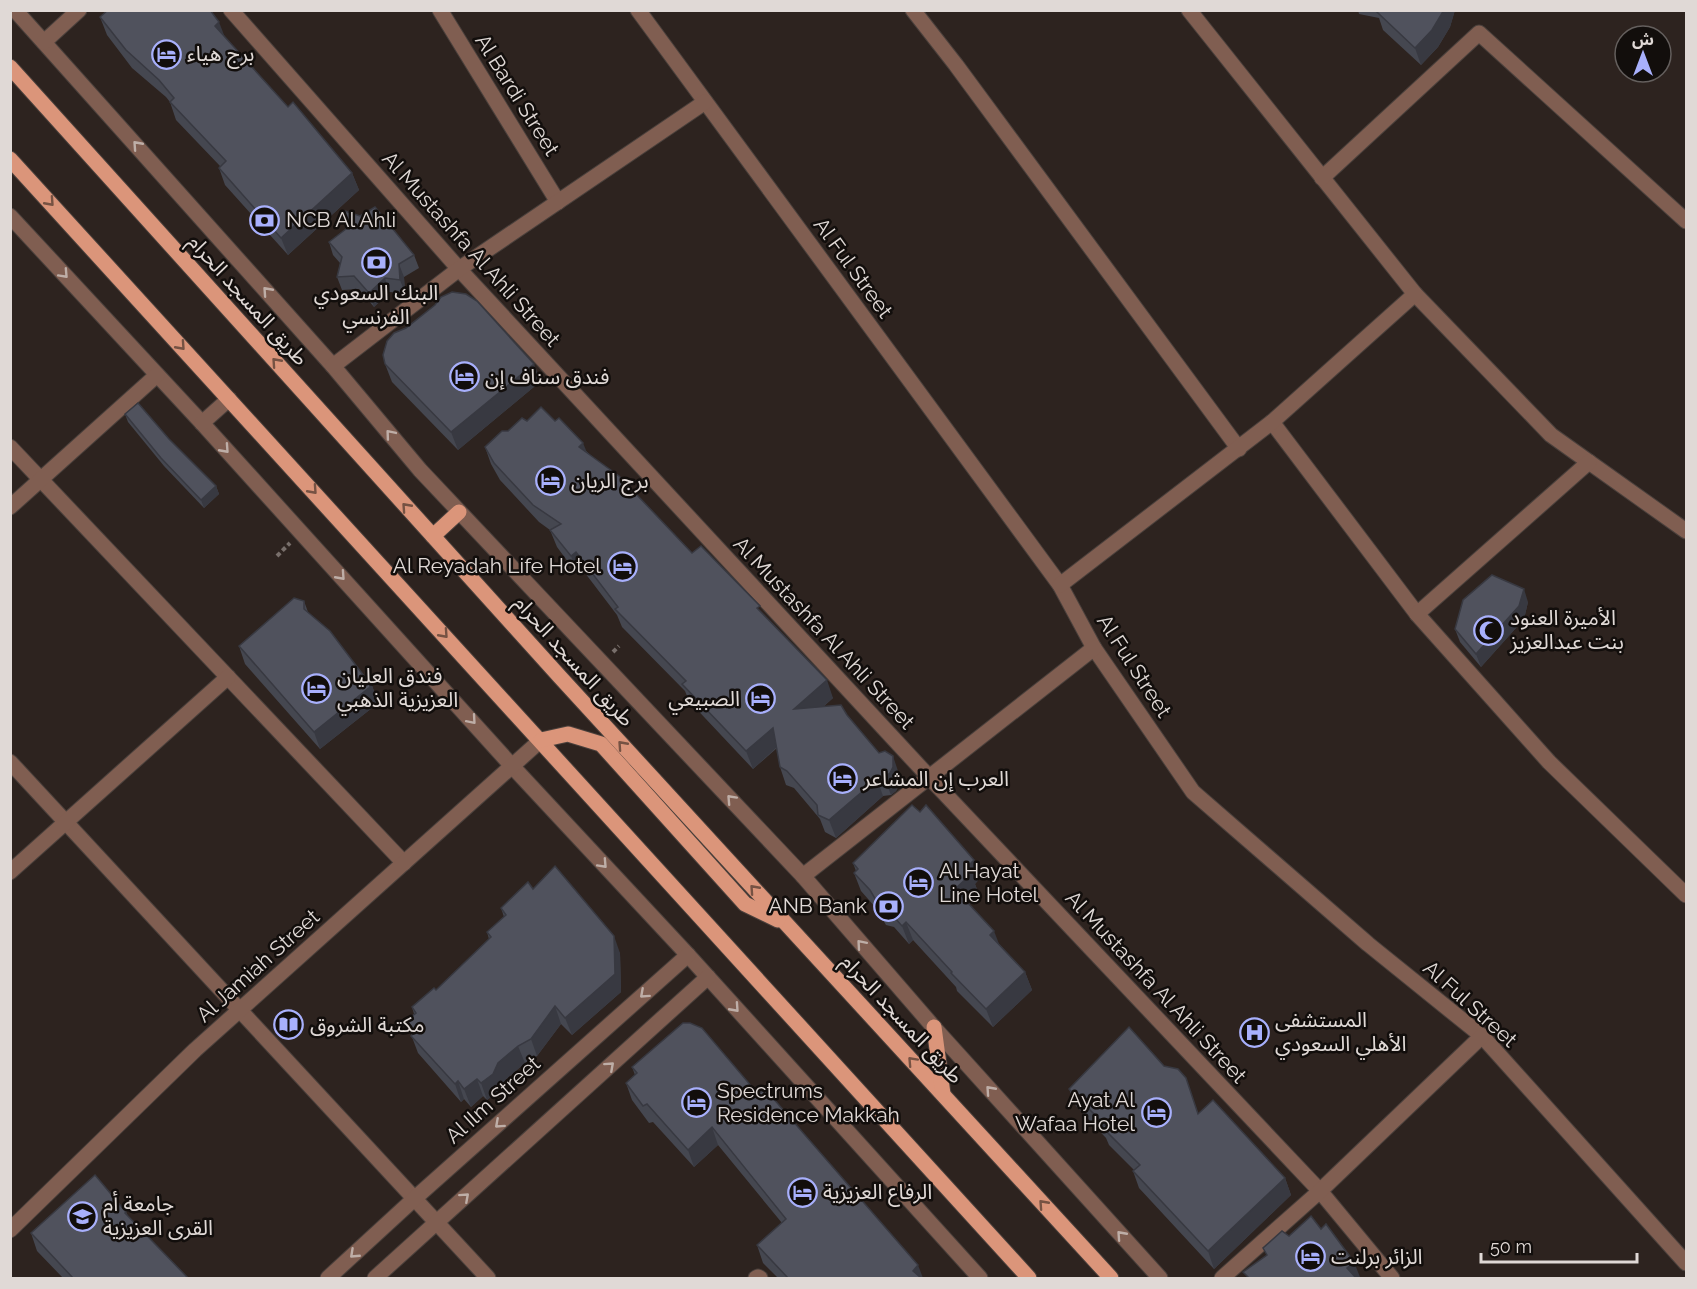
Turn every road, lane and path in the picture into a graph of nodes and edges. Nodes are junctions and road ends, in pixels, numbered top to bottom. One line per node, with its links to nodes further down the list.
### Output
1 (15, 10): 8 (street)
2 (79, 10): 8 (street)
3 (231, 10): 16 (street, Al Mustashfa Al Ahli Street)
4 (440, 10): 13 (street, Al Bardi Street)
5 (913, 10): 24 (street)
6 (1189, 10): 12 (street)
7 (643, 12): 10 (street, Al Ful Street)
8 (44, 42): 18 (street, one-way to 8)
9 (10, 67): 30 (main road, طريق المسجد الحرام, one-way to 9)
10 (705, 102): 13 (street); 31 (street, Al Ful Street)
11 (10, 159): 20 (main road, one-way to 20)
12 (1322, 178): 15 (street); 17 (street)
13 (558, 202): 16 (street)
14 (10, 216): 19 (street, one-way to 19)
15 (1686, 221)
16 (459, 269): 18 (street); 38 (street, Al Mustashfa Al Ahli Street)
17 (1415, 294): 21 (street); 25 (street)
18 (333, 366): 28 (street, one-way to 18)
19 (157, 375): 22 (street); 26 (street)
20 (229, 399): 22 (street); 35 (main road, one-way to 35)
21 (1272, 422): 24 (street); 32 (street)
22 (202, 423): 37 (street, one-way to 37)
23 (10, 447): 26 (street)
24 (1239, 449): 31 (street)
25 (1589, 462): 29 (street); 32 (street)
26 (41, 479): 27 (street); 34 (street)
27 (10, 507)
28 (459, 512): 30 (main road); 42 (street, one-way to 28)
29 (1686, 531)
30 (433, 536): 44 (main road, طريق المسجد الحرام, one-way to 30)
31 (1060, 585): 33 (street, Al Ful Street)
32 (1418, 614): 43 (street)
33 (1094, 648): 38 (street); 49 (street, Al Ful Street)
34 (228, 677): 39 (street); 40 (street)
35 (541, 741): 37 (street, Al Jamiah Street); 44 (main road); 60 (main road)
36 (10, 762): 39 (street)
37 (512, 766): 40 (street, Al Jamiah Street); 45 (street, one-way to 45)
38 (930, 778): 42 (street); 51 (street, Al Mustashfa Al Ahli Street)
39 (66, 823): 41 (street); 47 (street)
40 (404, 863): 47 (street, Al Jamiah Street)
41 (10, 872)
42 (803, 876): 48 (street, one-way to 42)
43 (1686, 895)
44 (786, 924): 50 (main road, طريق المسجد الحرام, one-way to 44)
45 (688, 955): 46 (street); 52 (street, Al Ilm Street, one-way to 52)
46 (708, 978): 53 (street, one-way to 46); 59 (street, one-way to 59)
47 (240, 1010): 52 (street); 54 (street, Al Jamiah Street)
48 (933, 1027): 50 (main road); 62 (street, one-way to 48)
49 (1482, 1036): 51 (street); 55 (street, Al Ful Street)
50 (943, 1094): 61 (main road, طريق المسجد الحرام, one-way to 50)
51 (1320, 1191): 63 (street); 64 (street, Al Mustashfa Al Ahli Street)
52 (414, 1199): 53 (street); 56 (street, Al Ilm Street, one-way to 56)
53 (437, 1223): 57 (street); 58 (street)
54 (10, 1230)
55 (1686, 1263)
56 (328, 1278)
57 (375, 1278)
58 (488, 1278)
59 (980, 1278)
60 (1029, 1278)
61 (1111, 1278)
62 (1160, 1278)
63 (1222, 1278)
64 (1392, 1278)

